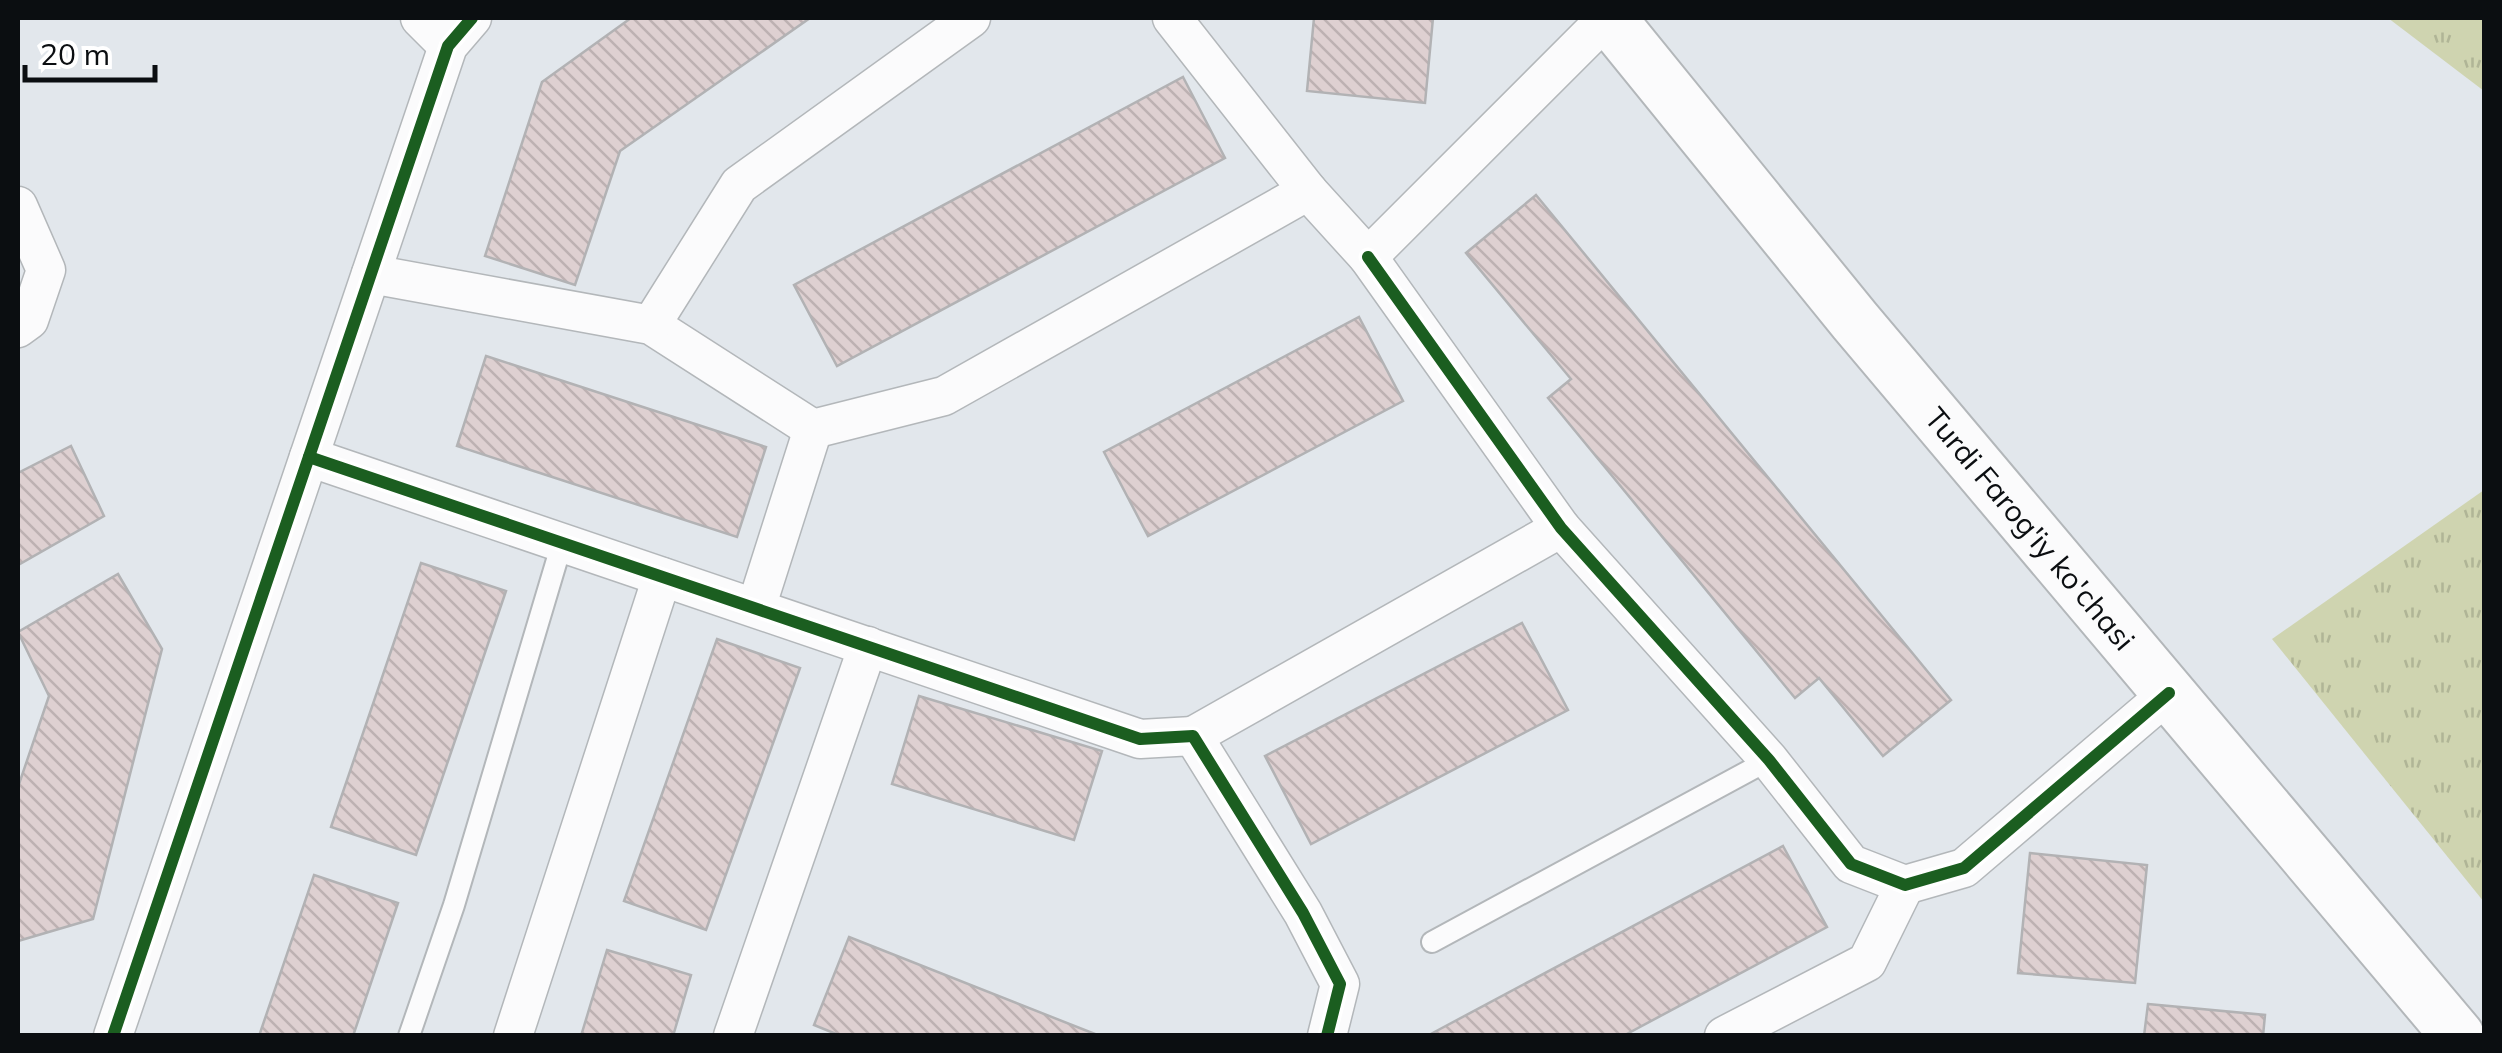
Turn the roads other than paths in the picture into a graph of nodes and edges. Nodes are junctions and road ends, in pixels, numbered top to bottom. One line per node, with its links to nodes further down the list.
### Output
1 (420, 18): 5 (street)
2 (971, 18): 10 (street)
3 (1172, 18): 6 (street)
4 (1608, 18): 8 (street); 19 (main road, Turdi Farog'iy ko'chasi)
5 (460, 32): 9 (street)
6 (1308, 190): 8 (street); 12 (street)
7 (18, 206): 11 (street)
8 (1368, 257): 14 (street)
9 (371, 274): 10 (street); 13 (street)
10 (651, 325): 12 (street)
11 (18, 328)
12 (813, 429): 17 (street)
13 (309, 457): 15 (street); 24 (street)
14 (1562, 528): 20 (street); 21 (street)
15 (562, 543): 16 (street); 25 (lane)
16 (662, 577): 17 (street); 26 (street)
17 (756, 608): 18 (street)
18 (868, 646): 20 (street); 27 (street)
19 (2168, 693): 22 (street); 30 (main road, Turdi Farog'iy ko'chasi)
20 (1194, 736): 28 (street)
21 (1769, 760): 22 (street); 23 (lane)
22 (1904, 886): 29 (street)
23 (1432, 942)
24 (114, 1036)
25 (409, 1036)
26 (513, 1036)
27 (733, 1036)
28 (1327, 1036)
29 (1724, 1036)
30 (2458, 1036)

